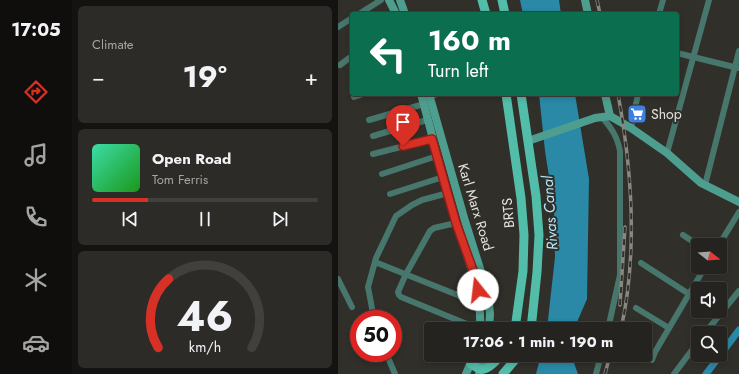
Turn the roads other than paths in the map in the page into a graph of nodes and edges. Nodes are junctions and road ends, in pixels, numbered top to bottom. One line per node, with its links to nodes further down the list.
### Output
1 (381, 0): 9 (street)
2 (389, 0): 10 (main road)
3 (400, 0): 11 (main road)
4 (482, 0): 12 (main road)
5 (502, 0): 13 (main road)
6 (585, 0): 14 (main road)
7 (663, 0): 15 (street)
8 (709, 0): 20 (street)
9 (362, 12)
10 (395, 12)
11 (404, 12)
12 (485, 12)
13 (505, 12)
14 (588, 12)
15 (660, 12)
16 (350, 19): 17 (street)
17 (338, 28)
18 (739, 51): 23 (street)
19 (679, 53): 20 (street)
20 (694, 57): 23 (street); 40 (street)
21 (350, 58): 22 (street)
22 (340, 65)
23 (737, 68): 45 (street)
24 (357, 96): 31 (street)
25 (422, 96): 32 (main road, Karl Marx Road)
26 (433, 96): 67 (main road, Karl Marx Road)
27 (506, 96): 68 (main road, BRTS)
28 (521, 96): 39 (main road, BRTS)
29 (605, 96): 33 (main road)
30 (638, 96): 36 (street)
31 (354, 97)
32 (424, 104): 34 (street); 35 (main road, Karl Marx Road)
33 (602, 117): 36 (main road); 39 (main road); 70 (street)
34 (369, 120)
35 (427, 120): 37 (street); 38 (main road, Karl Marx Road)
36 (631, 128): 40 (main road)
37 (373, 136)
38 (432, 139): 41 (street); 42 (main road, Karl Marx Road)
39 (528, 141): 69 (main road, BRTS)
40 (667, 153): 45 (main road)
41 (374, 154)
42 (437, 156): 43 (street); 44 (main road, Karl Marx Road)
43 (382, 174)
44 (443, 177): 46 (main road, Karl Marx Road); 47 (street)
45 (705, 185): 48 (main road)
46 (448, 192): 50 (main road, Karl Marx Road); 54 (street)
47 (390, 194)
48 (739, 202)
49 (739, 212): 52 (street)
50 (456, 223): 56 (street); 61 (main road, Karl Marx Road)
51 (683, 234): 53 (street)
52 (723, 238)
53 (691, 240)
54 (374, 262): 56 (street); 64 (street)
55 (641, 263): 60 (street)
56 (406, 274): 61 (street); 65 (street)
57 (701, 274): 60 (street)
58 (338, 280): 62 (street)
59 (739, 291): 71 (street)
60 (689, 294): 72 (street)
61 (480, 304): 66 (main road, Karl Marx Road)
62 (352, 307)
63 (636, 308): 72 (street)
64 (372, 310)
65 (462, 322)
66 (479, 322)
67 (489, 322)
68 (517, 322)
69 (531, 322)
70 (610, 322)
71 (711, 326)
72 (669, 328): 74 (street)
73 (691, 351): 86 (street)
74 (652, 360)
75 (390, 362): 82 (street)
76 (482, 362): 81 (main road)
77 (495, 362): 81 (main road)
78 (513, 362): 84 (main road)
79 (599, 362): 85 (street)
80 (471, 364): 81 (main road); 83 (main road)
81 (480, 372)
82 (395, 374)
83 (466, 374)
84 (503, 374)
85 (596, 374)
86 (674, 374)

